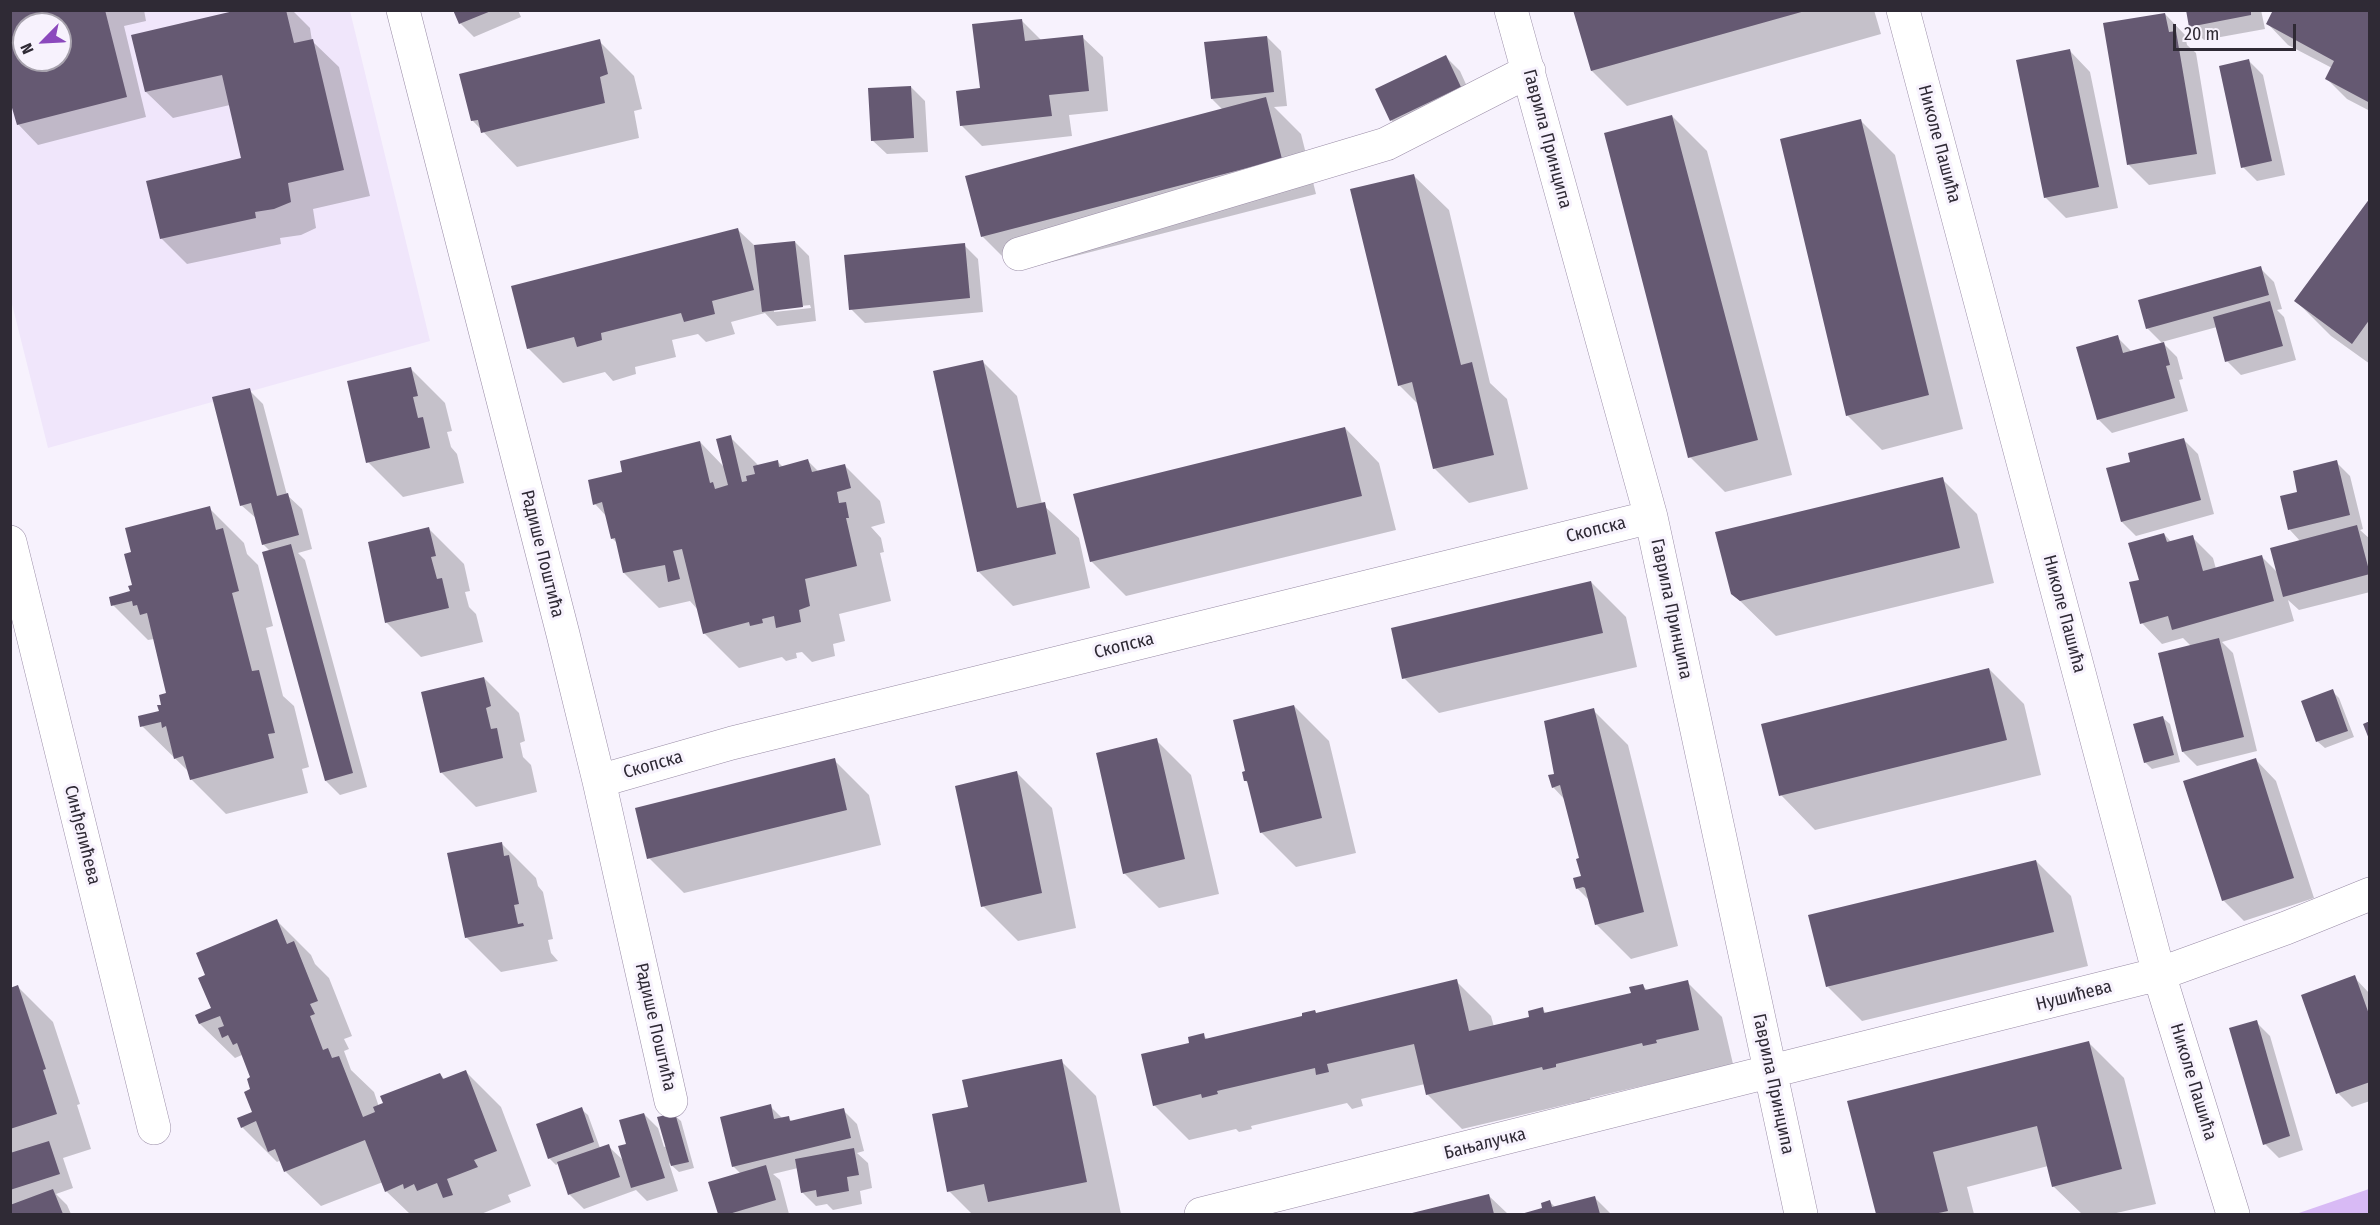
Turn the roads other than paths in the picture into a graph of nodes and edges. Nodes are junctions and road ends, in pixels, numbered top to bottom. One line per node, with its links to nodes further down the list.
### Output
1 (403, 10): 8 (street, Радише Поштића)
2 (1511, 10): 4 (street, Гаврила Принципа)
3 (1903, 10): 10 (street, Николе Пашића)
4 (1529, 71): 5 (street); 6 (street, Гаврила Принципа)
5 (1019, 254)
6 (1651, 517): 8 (street, Скопска); 11 (street, Гаврила Принципа)
7 (10, 542): 13 (street, Синђелићева)
8 (599, 781): 12 (street, Радише Поштића)
9 (2370, 894): 10 (street, Нушићева)
10 (2159, 974): 11 (street, Нушићева); 16 (street, Николе Пашића)
11 (1770, 1073): 14 (street, Бањалучка); 15 (street, Гаврила Принципа)
12 (671, 1101)
13 (154, 1128)
14 (1201, 1215)
15 (1801, 1215)
16 (2233, 1215)

